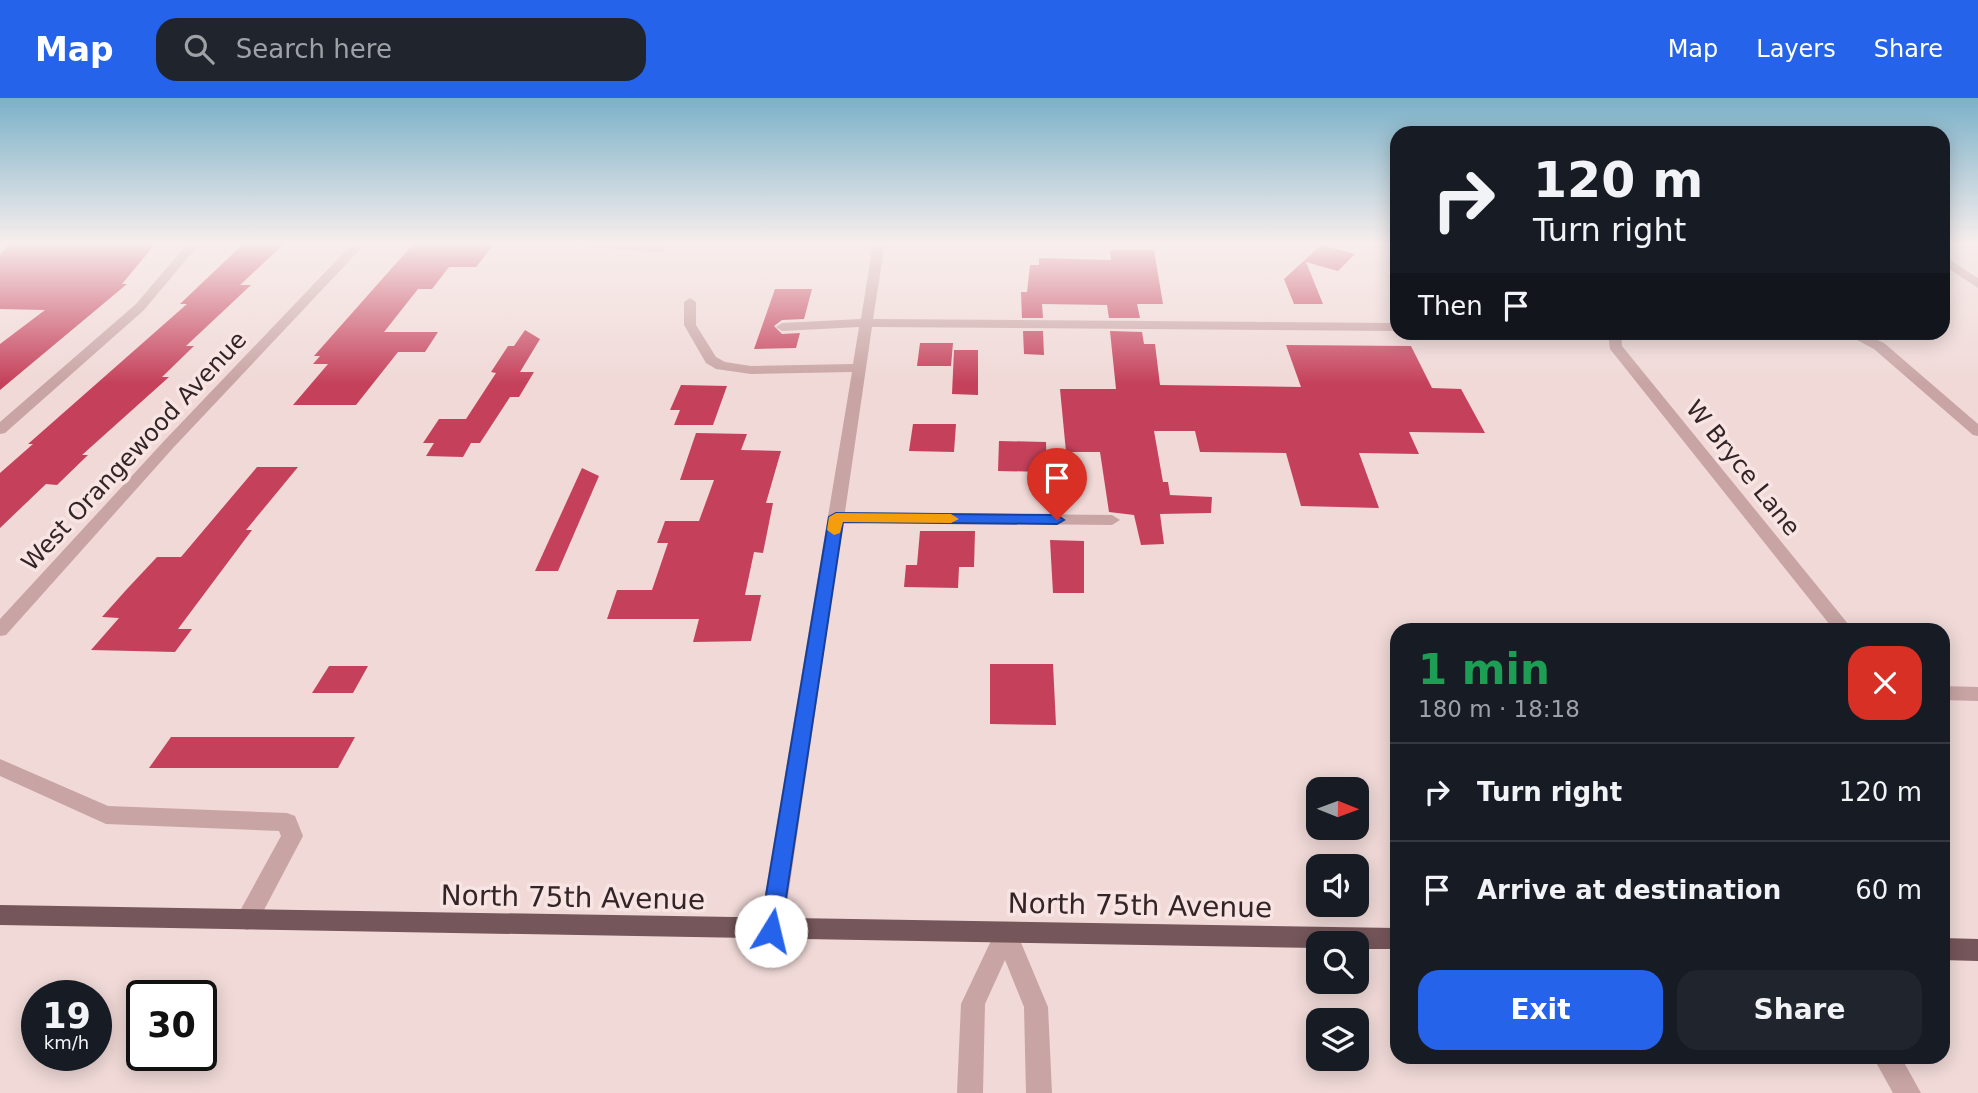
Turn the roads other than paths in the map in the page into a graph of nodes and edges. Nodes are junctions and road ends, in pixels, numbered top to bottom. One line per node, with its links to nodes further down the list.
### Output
1 (155, 289): 12 (street)
2 (316, 289): 16 (street, West Orangewood Avenue)
3 (871, 289): 5 (street)
4 (690, 302): 10 (street)
5 (866, 323): 6 (street); 7 (street); 10 (street)
6 (782, 327)
7 (1390, 327)
8 (1615, 340): 15 (street, W Bryce Lane)
9 (1867, 340): 11 (street)
10 (859, 368): 13 (street)
11 (1974, 425)
12 (0, 430)
13 (836, 517): 14 (street); 22 (street)
14 (1112, 520)
15 (1838, 623)
16 (0, 630)
17 (1950, 693): 18 (street)
18 (1978, 694)
19 (0, 767): 21 (street)
20 (0, 915): 21 (main road, North 75th Avenue)
21 (247, 920): 22 (main road, North 75th Avenue)
22 (771, 931): 23 (main road, North 75th Avenue)
23 (1006, 933): 24 (main road, North 75th Avenue); 28 (street); 29 (street)
24 (1390, 939)
25 (1950, 949): 26 (main road)
26 (1978, 950)
27 (1890, 1064): 30 (street)
28 (970, 1093)
29 (1039, 1093)
30 (1908, 1093)

